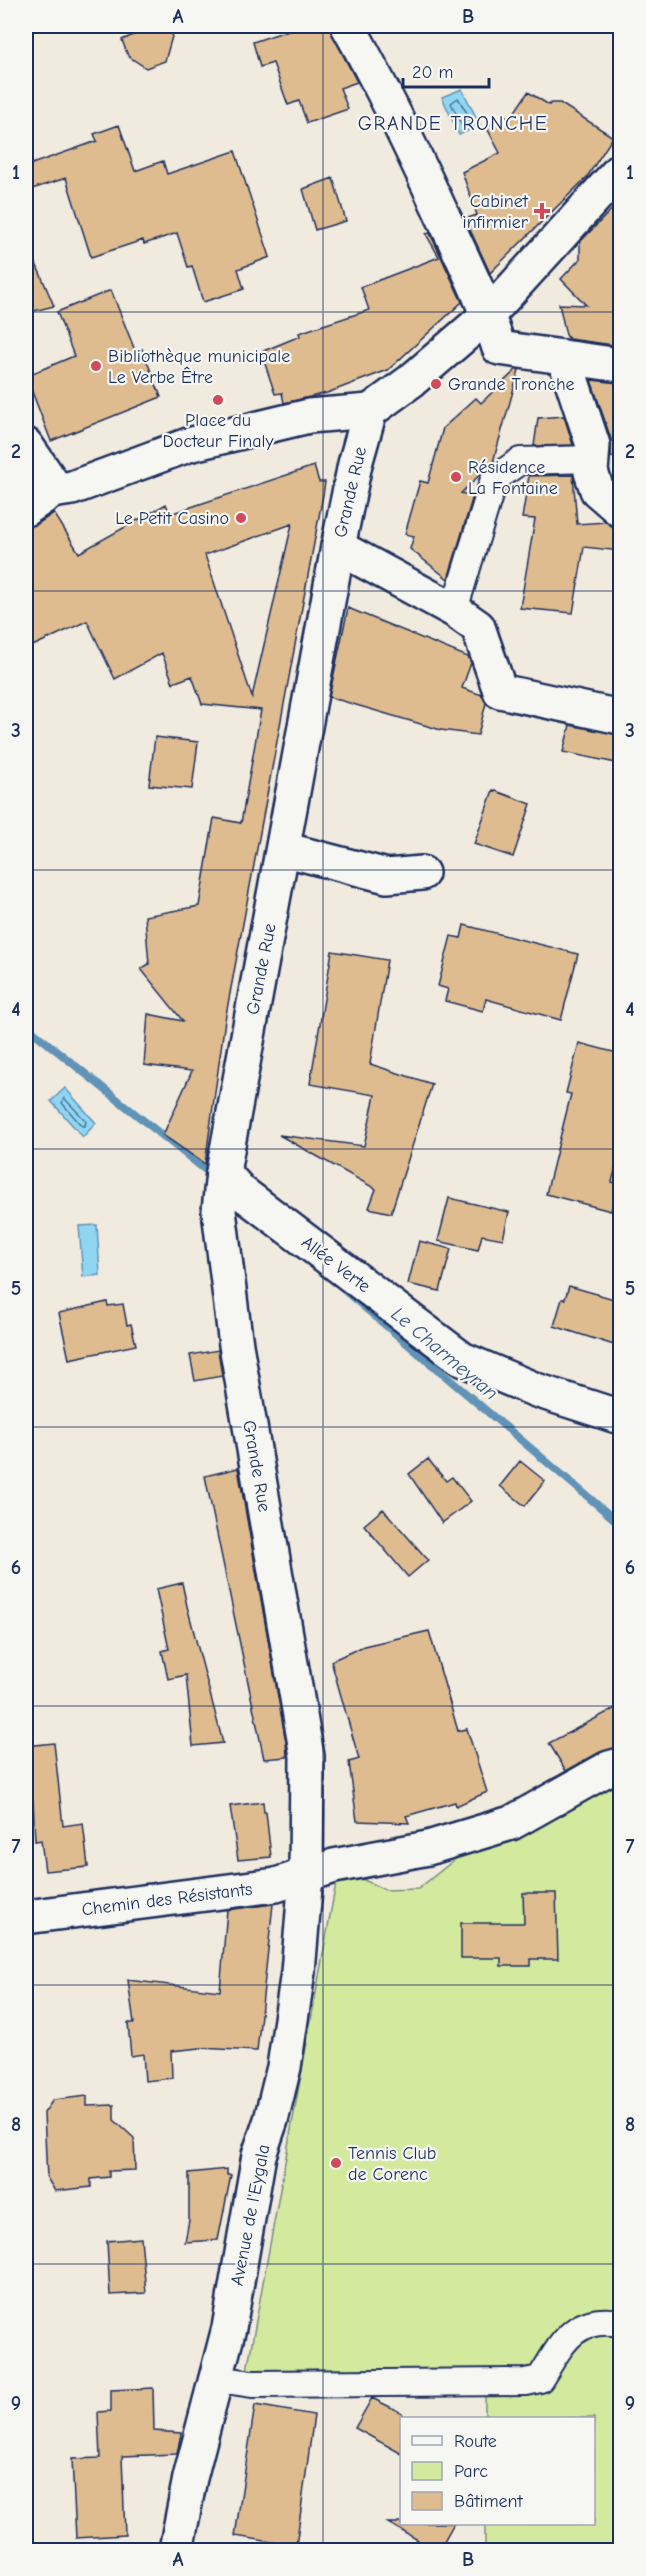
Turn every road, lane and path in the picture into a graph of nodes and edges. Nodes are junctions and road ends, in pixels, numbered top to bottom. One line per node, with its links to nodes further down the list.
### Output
1 (348, 26): 3 (street)
2 (621, 170): 3 (street)
3 (489, 314): 4 (street); 6 (street)
4 (564, 357): 5 (street); 8 (street)
5 (621, 365)
6 (370, 411): 9 (street); 11 (street, Grande Rue)
7 (26, 445): 9 (street)
8 (592, 459): 10 (street); 12 (street)
9 (39, 500)
10 (621, 510)
11 (338, 547): 12 (street); 14 (street, Grande Rue)
12 (454, 610): 13 (street)
13 (621, 717)
14 (283, 849): 15 (street); 16 (street, Grande Rue)
15 (422, 873)
16 (223, 1172): 17 (street, Allée Verte); 19 (street, Grande Rue)
17 (621, 1417)
18 (621, 1765): 19 (street, Chemin des Résistants)
19 (306, 1876): 20 (street, Chemin des Résistants); 22 (street, Avenue de l'Eygala)
20 (26, 1917)
21 (621, 2323): 22 (street)
22 (218, 2379): 23 (street, Avenue de l'Eygala)
23 (176, 2550)

